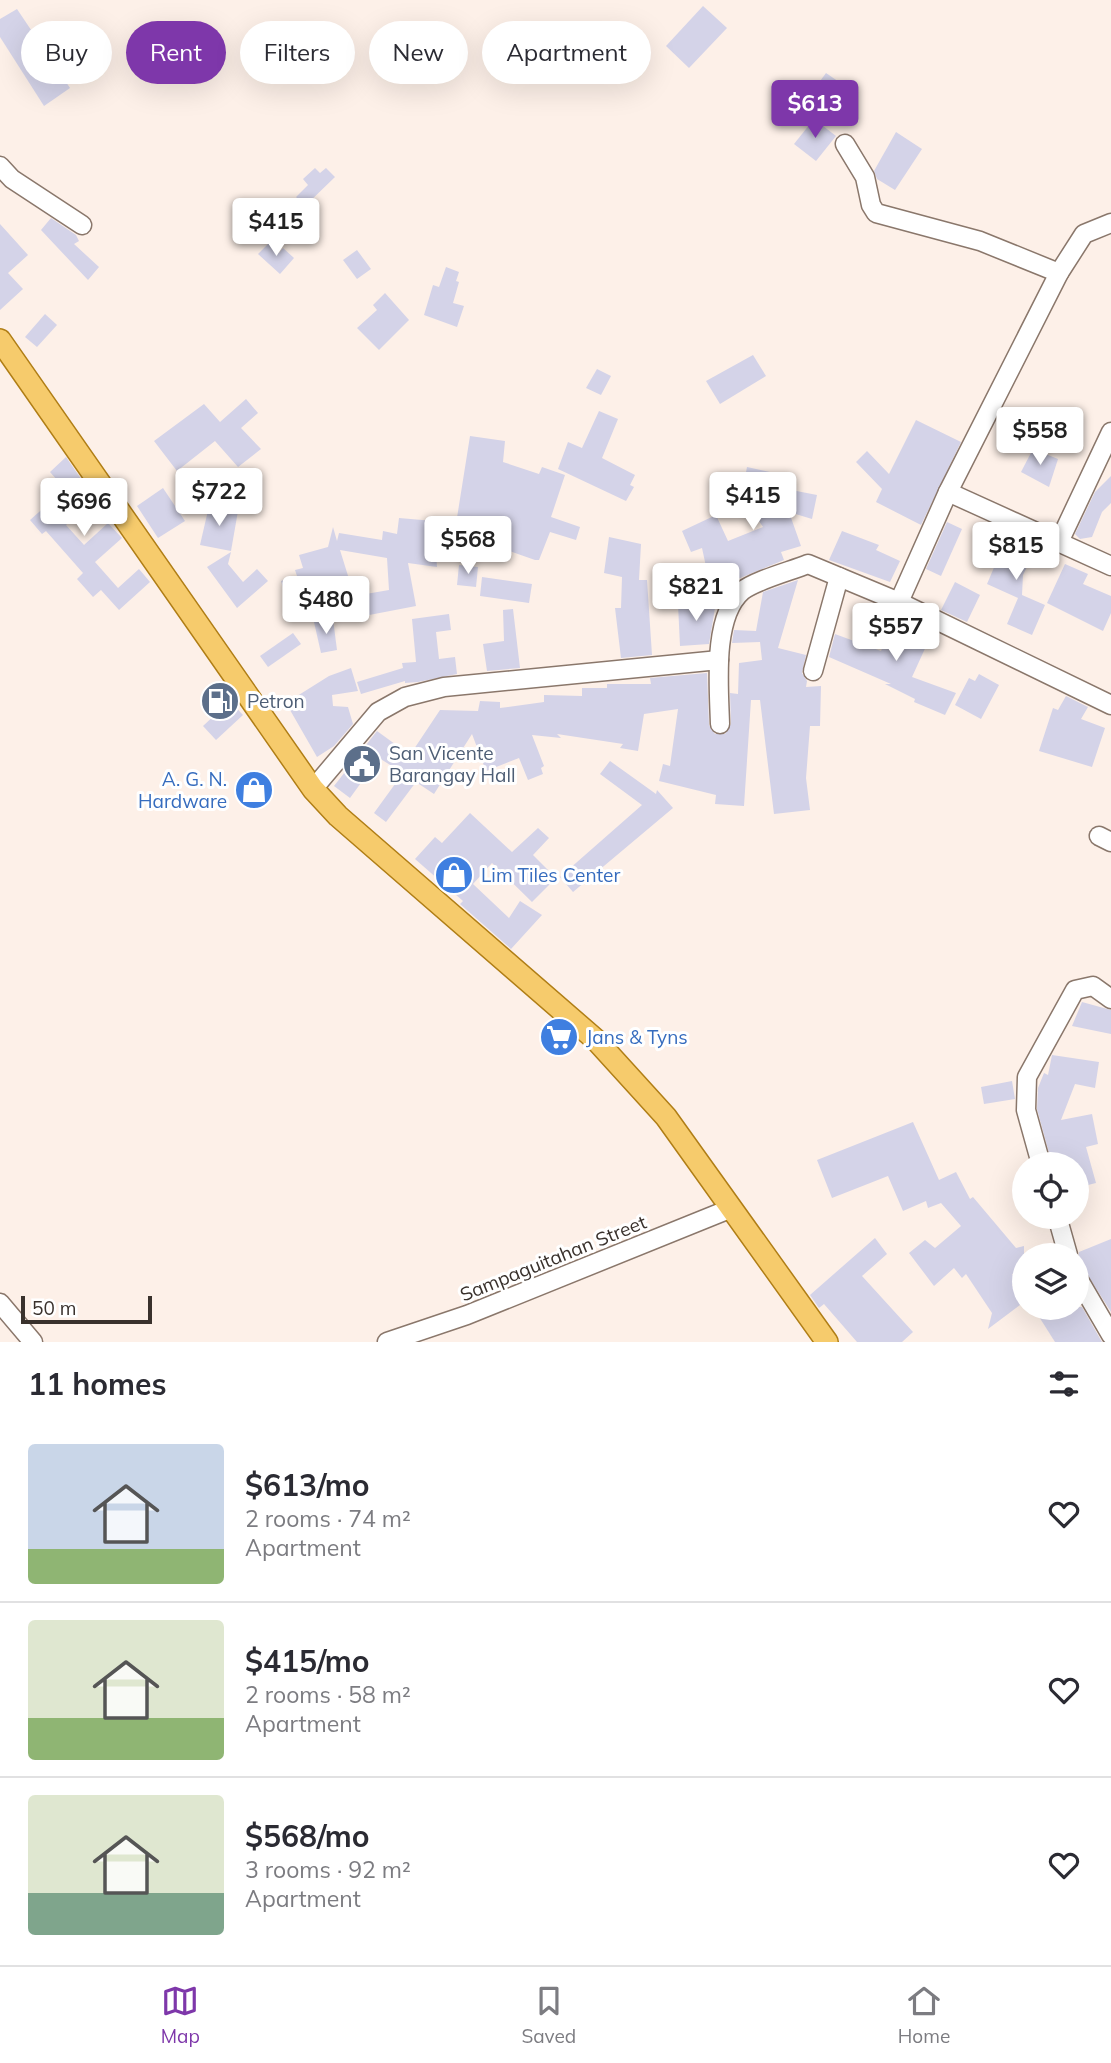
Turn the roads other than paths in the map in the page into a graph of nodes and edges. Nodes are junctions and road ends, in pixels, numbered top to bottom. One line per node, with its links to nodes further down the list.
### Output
1 (845, 144): 5 (street)
2 (0, 166): 4 (street)
3 (1111, 223): 5 (street)
4 (82, 225)
5 (1059, 273): 8 (street)
6 (0, 341): 17 (main road)
7 (1111, 432): 9 (street)
8 (948, 492): 9 (street); 12 (street)
9 (1060, 540): 10 (street)
10 (1111, 566)
11 (839, 577): 12 (street); 13 (street); 14 (street)
12 (899, 602): 15 (street)
13 (719, 660): 16 (street); 17 (street)
14 (813, 671)
15 (1111, 705)
16 (720, 724)
17 (313, 789): 20 (main road)
18 (1111, 999): 19 (street)
19 (1038, 1152)
20 (732, 1208): 24 (main road); 26 (street, Sampaguitahan Street)
21 (1089, 1297): 23 (street)
22 (0, 1303): 25 (street)
23 (1111, 1335)
24 (822, 1340)
25 (33, 1342)
26 (387, 1342)

